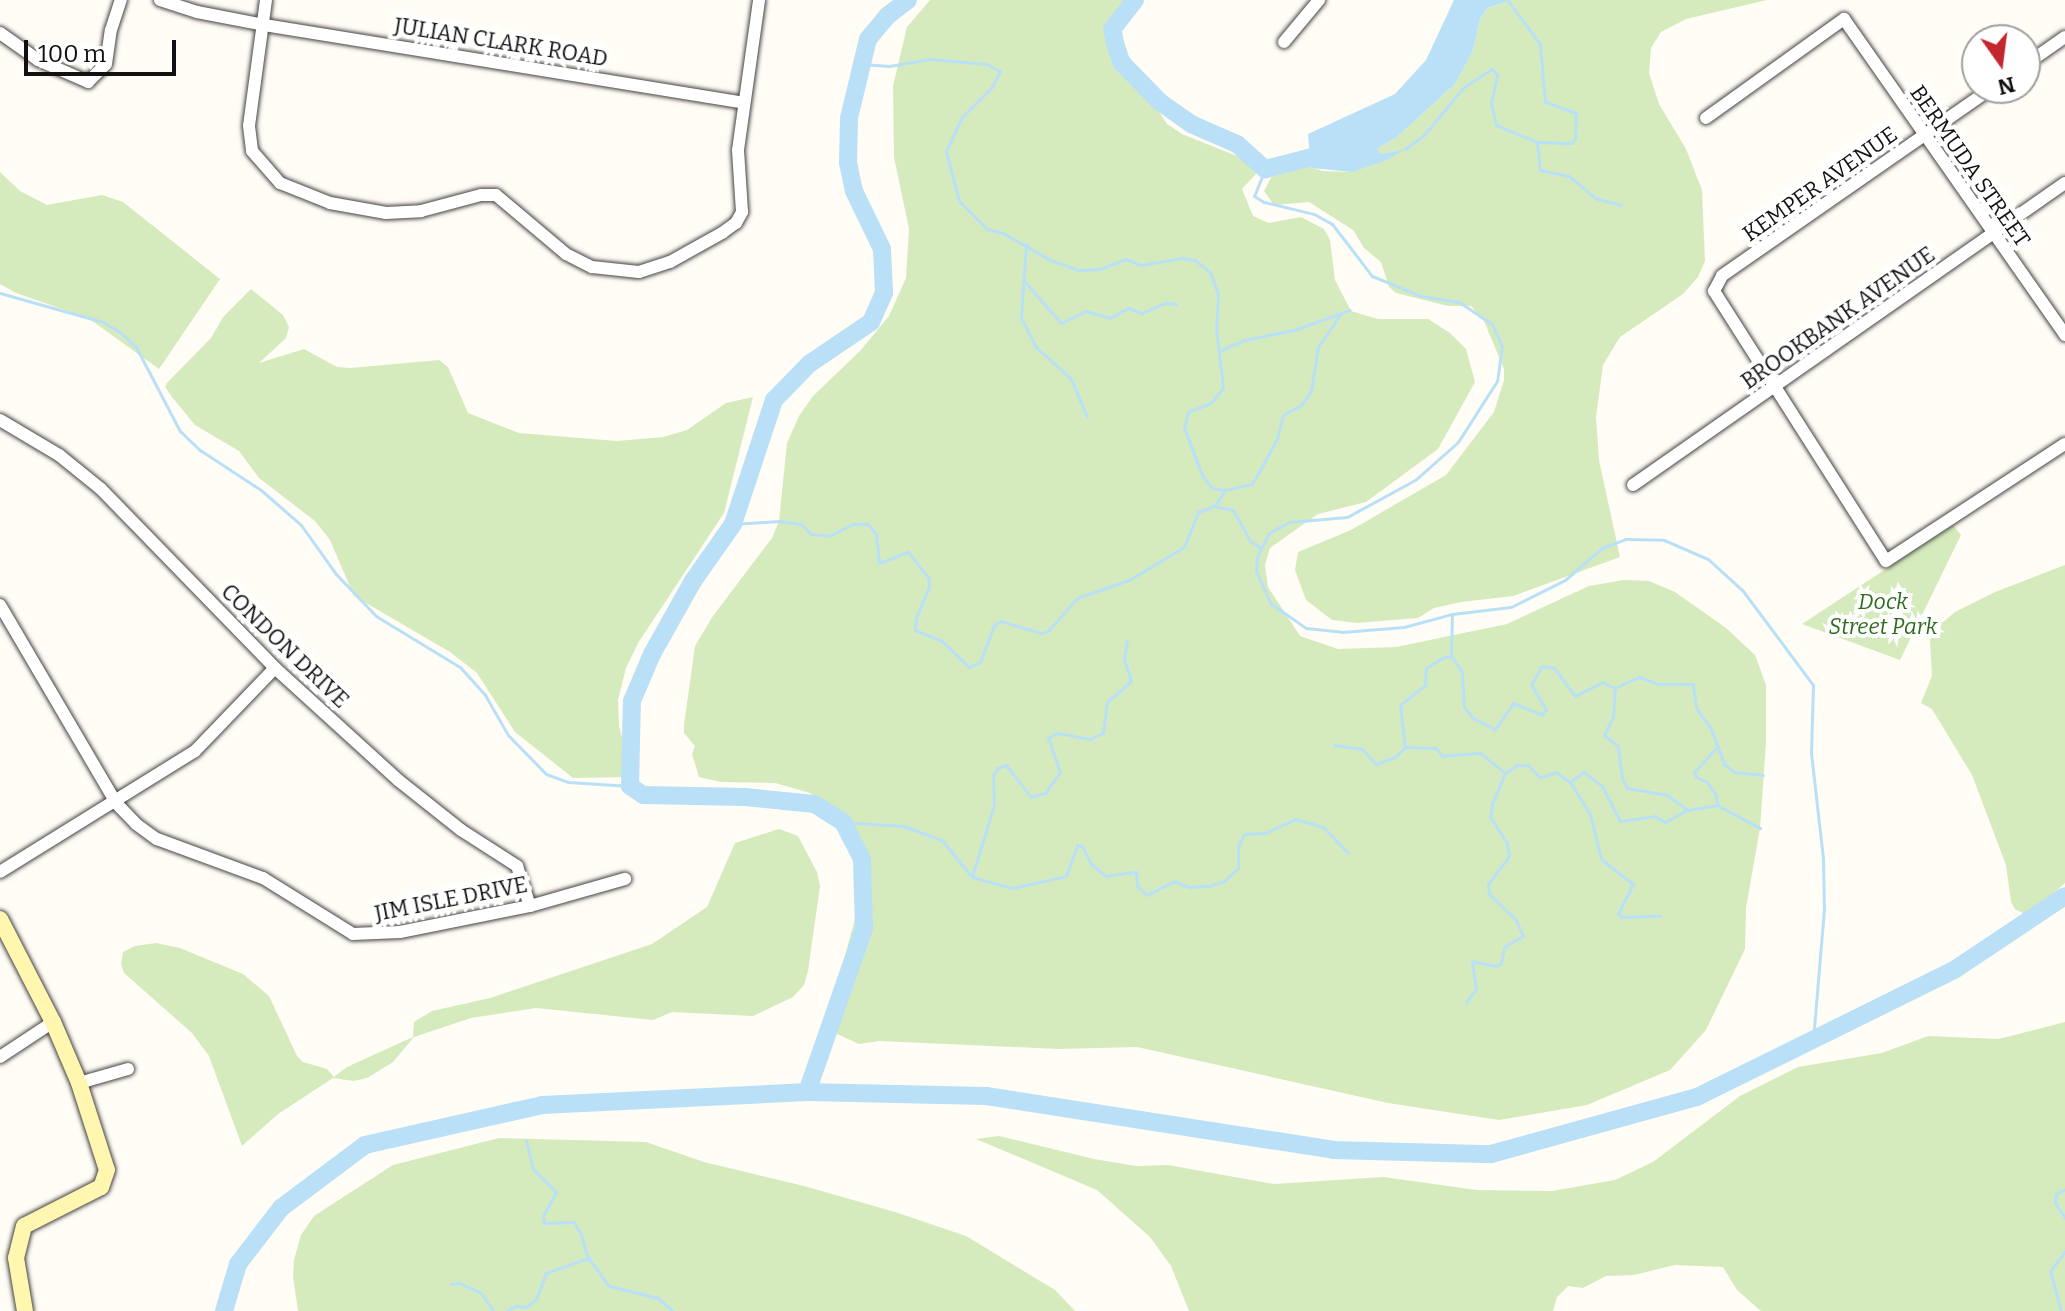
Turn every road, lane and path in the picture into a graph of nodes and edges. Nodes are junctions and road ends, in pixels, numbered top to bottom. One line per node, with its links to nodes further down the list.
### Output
1 (121, 0): 7 (street)
2 (160, 0): 6 (street, JULIAN CLARK ROAD)
3 (266, 0): 6 (street)
4 (759, 0): 11 (street)
5 (1319, 0): 9 (street)
6 (264, 25): 11 (street, JULIAN CLARK ROAD); 11 (street)
7 (0, 33)
8 (2065, 37): 10 (street)
9 (1284, 42)
10 (2041, 54)
11 (742, 102)
12 (1969, 104): 14 (street, KEMPER AVENUE)
13 (1706, 118): 14 (street, BERMUDA STREET)
14 (1924, 136): 16 (street, BERMUDA STREET); 18 (street, KEMPER AVENUE)
15 (2065, 183): 16 (street, BROOKBANK AVENUE)
16 (1993, 234): 17 (street, BERMUDA STREET); 18 (street, BROOKBANK AVENUE)
17 (2065, 335)
18 (1773, 387): 20 (street); 21 (street, BROOKBANK AVENUE)
19 (0, 420): 23 (street, CONDON DRIVE)
20 (2065, 444)
21 (1633, 485)
22 (0, 605): 24 (street, JIM ISLE DRIVE)
23 (275, 668): 24 (street); 27 (street, CONDON DRIVE)
24 (116, 803): 25 (street); 27 (street, JIM ISLE DRIVE)
25 (0, 872)
26 (625, 879): 27 (street, JIM ISLE DRIVE)
27 (530, 906)
28 (0, 919): 29 (street)
29 (53, 1022): 30 (street); 32 (street)
30 (0, 1057)
31 (128, 1069): 32 (street)
32 (79, 1083): 33 (street)
33 (25, 1311)

